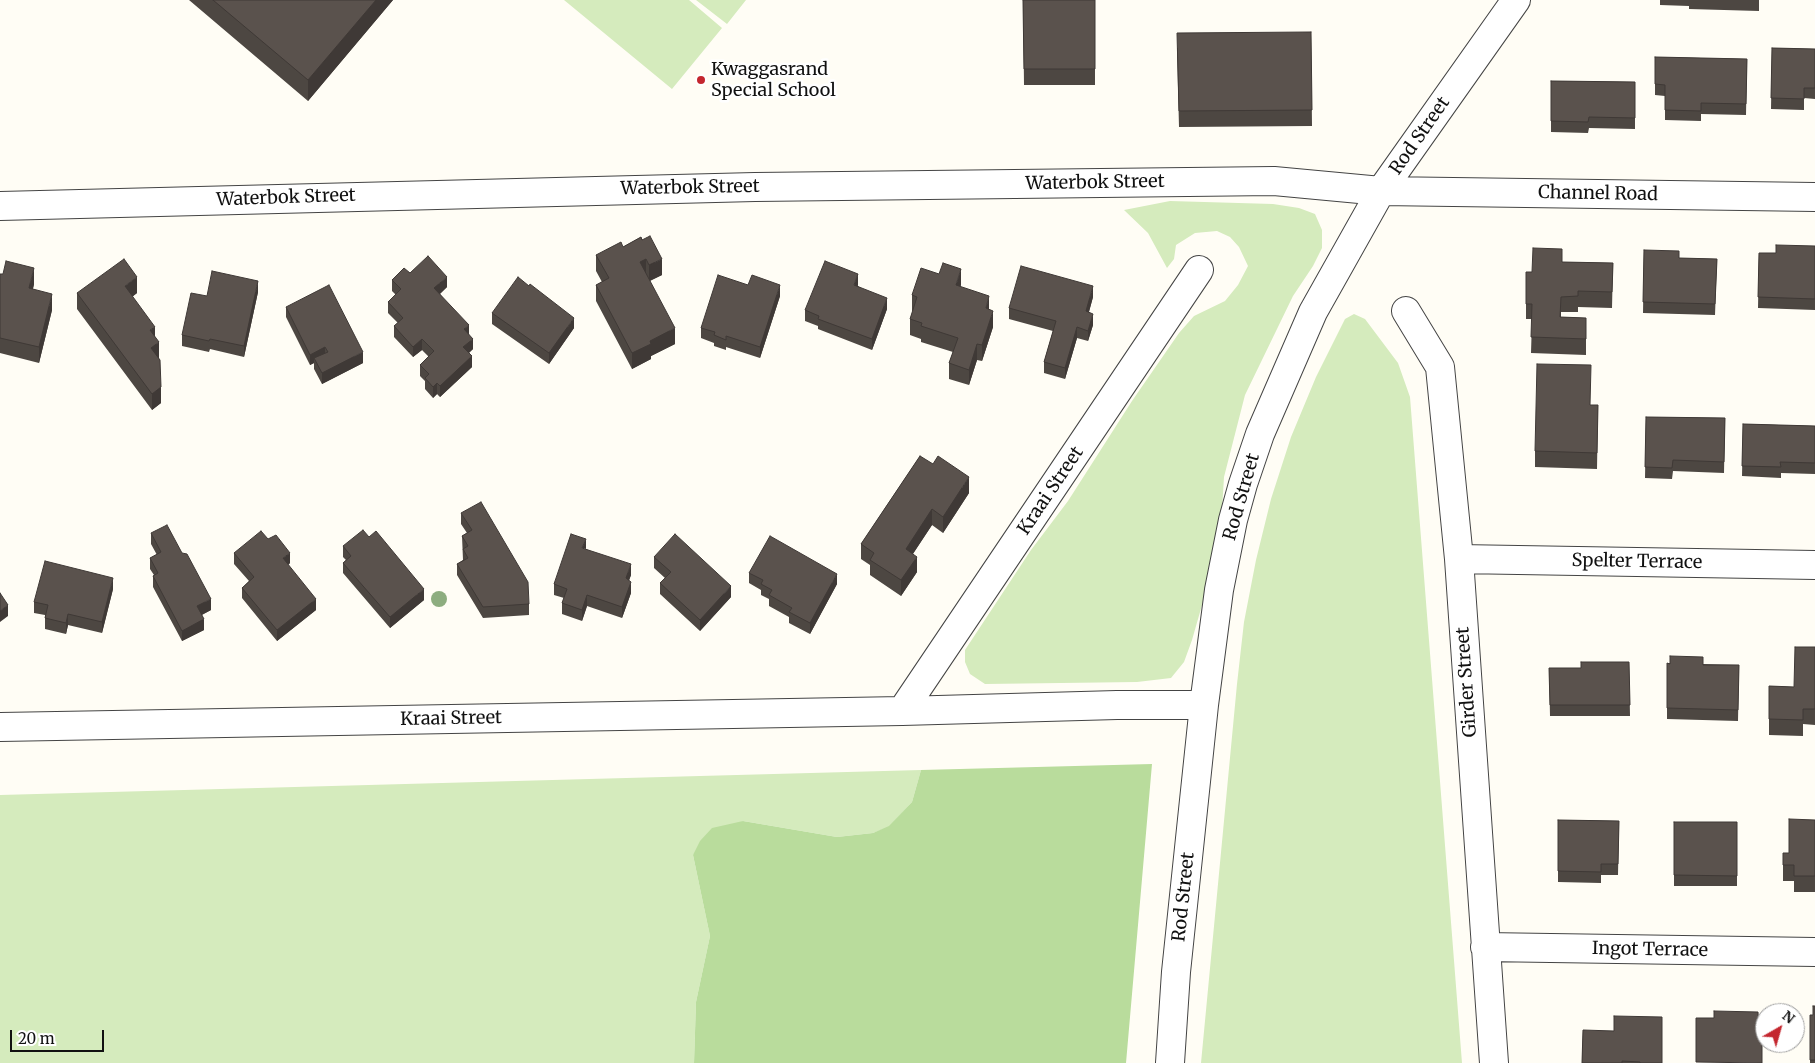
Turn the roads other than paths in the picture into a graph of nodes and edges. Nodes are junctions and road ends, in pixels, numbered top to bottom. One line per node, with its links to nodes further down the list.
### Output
1 (1516, 0): 2 (street, Rod Street)
2 (1381, 191): 3 (street, Channel Road); 4 (street, Waterbok Street); 9 (street, Rod Street)
3 (1815, 197)
4 (0, 206)
5 (1199, 270): 10 (street, Kraai Street)
6 (1406, 311): 7 (street, Girder Street)
7 (1459, 559): 8 (street, Spelter Terrace); 12 (street, Girder Street)
8 (1815, 565)
9 (1204, 705): 10 (street, Kraai Street); 14 (street, Rod Street)
10 (902, 711): 11 (street, Kraai Street)
11 (0, 727)
12 (1485, 947): 13 (street, Ingot Terrace); 15 (street, Girder Street)
13 (1815, 952)
14 (1170, 1063)
15 (1494, 1063)

